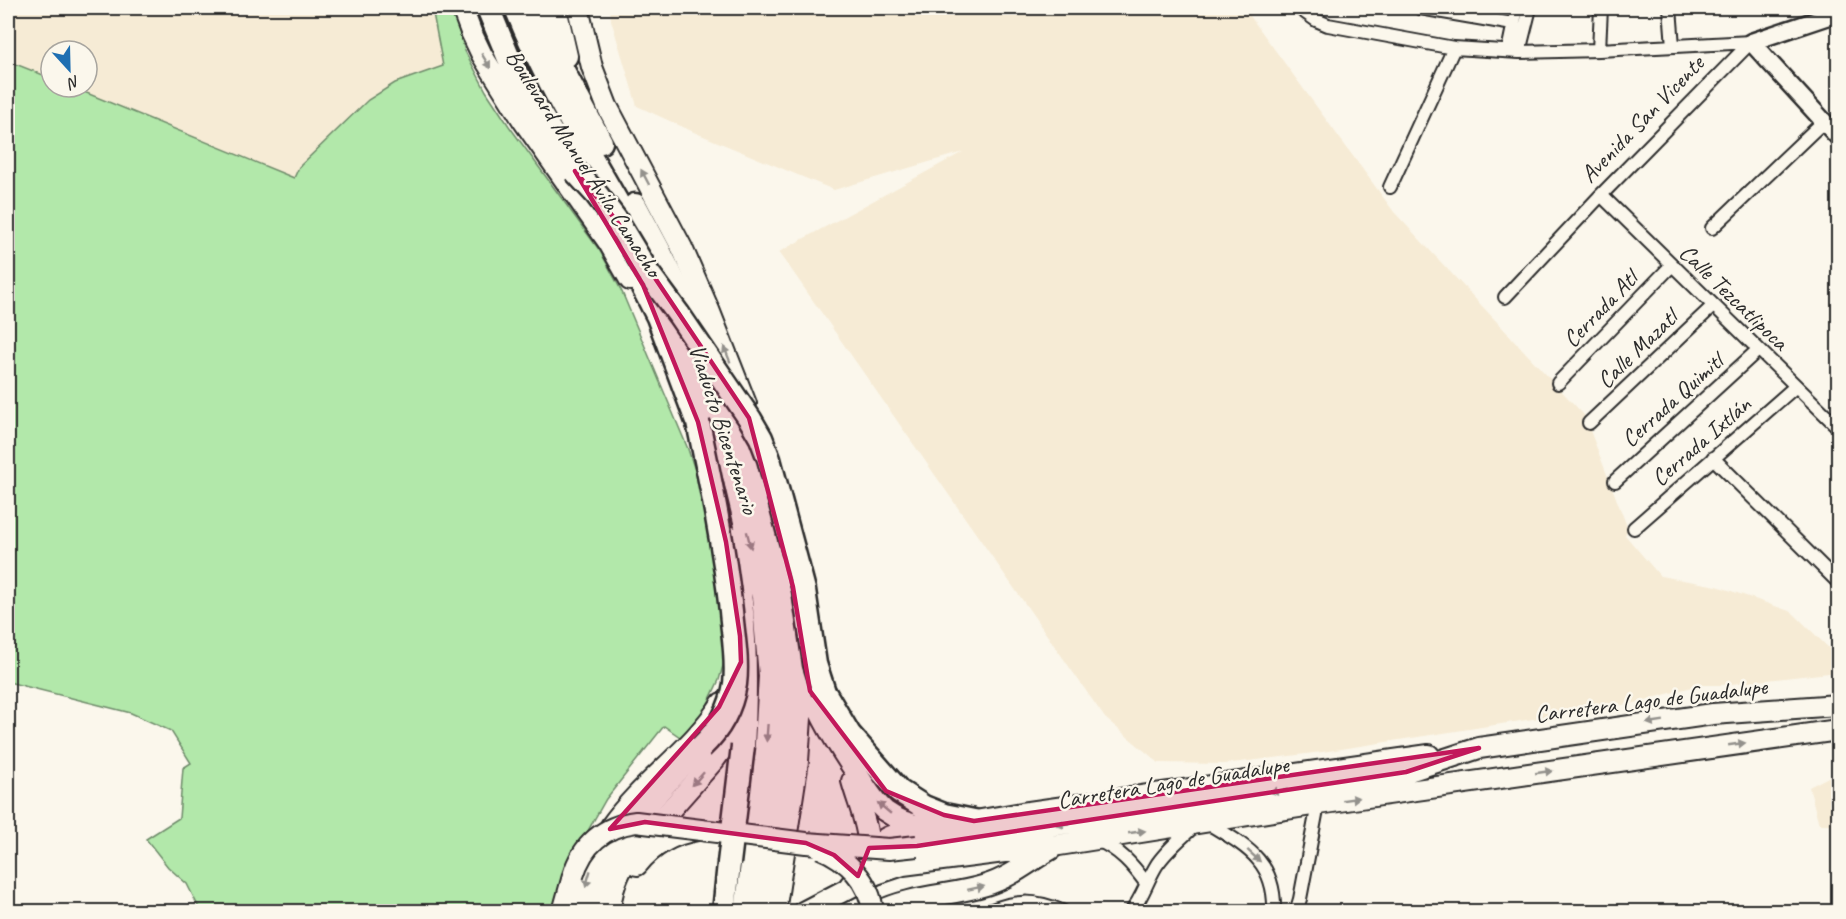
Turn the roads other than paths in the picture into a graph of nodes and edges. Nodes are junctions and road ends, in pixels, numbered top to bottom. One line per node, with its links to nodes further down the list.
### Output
1 (462, 8): 40 (main road, Boulevard Manuel Ávila Camacho, one-way to 40)
2 (488, 8): 23 (highway, Viaducto Bicentenario)
3 (516, 8): 60 (highway, Boulevard Manuel Ávila Camacho, one-way to 60)
4 (533, 8): 20 (highway, Boulevard Manuel Ávila Camacho)
5 (555, 8): 20 (highway)
6 (578, 8): 41 (main road, Boulevard Manuel Ávila Camacho, one-way to 6)
7 (1299, 8): 17 (street)
8 (1420, 8): 14 (street)
9 (1517, 8): 14 (street)
10 (1530, 8): 19 (street)
11 (1601, 8): 18 (street)
12 (1670, 8): 16 (street)
13 (1839, 13): 15 (street, Avenida San Vicente)
14 (1513, 24): 19 (street)
15 (1751, 42): 16 (street); 21 (street); 25 (street, Avenida San Vicente)
16 (1673, 46): 18 (street)
17 (1454, 48): 19 (street); 24 (street)
18 (1599, 50): 19 (street)
19 (1513, 51)
20 (577, 98): 60 (highway, Boulevard Manuel Ávila Camacho)
21 (1823, 122): 22 (street); 26 (street)
22 (1839, 137)
23 (575, 171): 33 (highway, Viaducto Bicentenario, bridge); 41 (highway, bridge)
24 (1390, 187)
25 (1601, 195): 27 (street, Calle Tezcatlipoca); 28 (street, Avenida San Vicente)
26 (1712, 228)
27 (1672, 265): 29 (street, Calle Tezcatlipoca); 31 (street, Cerrada Atl)
28 (1505, 297)
29 (1713, 306): 30 (street, Calle Tezcatlipoca); 34 (street, Calle Mazatl)
30 (1758, 350): 32 (street, Calle Tezcatlipoca); 37 (street, Cerrada Quimitl)
31 (1558, 383)
32 (1796, 386): 35 (street, Calle Tezcatlipoca); 36 (street, Cerrada Ixtlán)
33 (698, 422): 61 (highway, bridge); 65 (highway, Viaducto Bicentenario, bridge)
34 (1589, 423)
35 (1839, 428)
36 (1713, 459): 38 (street, Cerrada Ixtlán); 39 (street)
37 (1615, 481)
38 (1634, 528)
39 (1839, 582)
40 (741, 662): 43 (main road, Boulevard Manuel Ávila Camacho); 61 (main road, one-way to 61)
41 (813, 686): 46 (highway); 47 (main road); 60 (main road, Boulevard Manuel Ávila Camacho)
42 (1839, 705): 45 (main road, Carretera Lago de Guadalupe, one-way to 45)
43 (740, 713): 61 (main road, one-way to 61); 64 (main road, Boulevard Manuel Ávila Camacho)
44 (1839, 730): 49 (main road, Carretera Lago de Guadalupe, one-way to 44)
45 (1479, 748): 50 (main road); 55 (main road, Carretera Lago de Guadalupe, one-way to 55, bridge)
46 (851, 751): 47 (highway); 48 (highway); 52 (main road, one-way to 46); 59 (main road)
47 (871, 777): 48 (main road)
48 (917, 803): 50 (highway)
49 (1318, 804): 51 (main road, Carretera Lago de Guadalupe); 73 (street)
50 (974, 821): 52 (main road)
51 (1202, 823): 54 (main road, Carretera Lago de Guadalupe, one-way to 51); 58 (street); 72 (street, one-way to 72)
52 (937, 826): 57 (main road)
53 (698, 830): 55 (main road, Carretera Lago de Guadalupe, bridge); 62 (main road, Carretera Lago de Guadalupe, bridge); 63 (main road)
54 (1094, 839): 56 (main road, Carretera Lago de Guadalupe); 58 (street)
55 (806, 843): 67 (main road, bridge)
56 (1059, 845): 57 (main road, Carretera Lago de Guadalupe); 68 (main road, one-way to 56)
57 (897, 867): 59 (main road, Carretera Lago de Guadalupe)
58 (1146, 883): 71 (street)
59 (840, 892): 66 (main road, Carretera Lago de Guadalupe)
60 (765, 907)
61 (595, 911)
62 (563, 912)
63 (623, 912)
64 (717, 912)
65 (724, 912)
66 (803, 912)
67 (873, 912)
68 (878, 912)
69 (986, 912): 70 (street)
70 (1064, 912)
71 (1131, 912)
72 (1274, 912)
73 (1296, 912)

